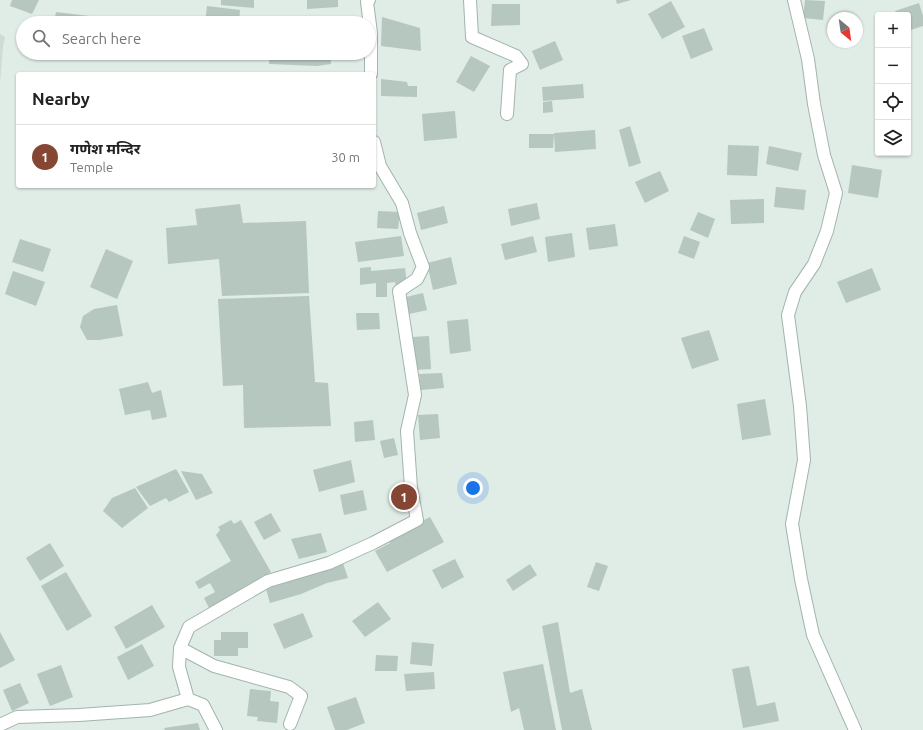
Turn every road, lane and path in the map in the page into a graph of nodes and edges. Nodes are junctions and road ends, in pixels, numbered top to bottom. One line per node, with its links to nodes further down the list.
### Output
1 (369, 0): 4 (street)
2 (470, 0): 7 (street)
3 (794, 0): 14 (street)
4 (369, 16)
5 (371, 60): 6 (street)
6 (371, 72)
7 (507, 114)
8 (376, 150): 9 (street)
9 (180, 648): 10 (street); 11 (street)
10 (188, 699): 12 (street); 13 (street)
11 (290, 724)
12 (0, 725)
13 (216, 730)
14 (855, 730)

